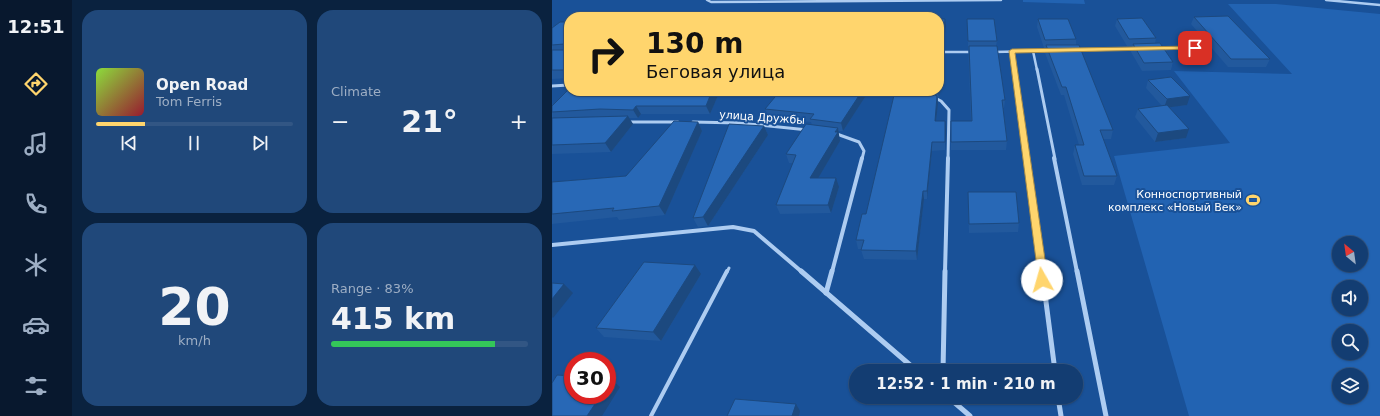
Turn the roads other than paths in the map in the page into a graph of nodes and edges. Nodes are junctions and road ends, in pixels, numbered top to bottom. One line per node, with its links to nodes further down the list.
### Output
1 (707, 0): 2 (street)
2 (1001, 0)
3 (1326, 0): 4 (street)
4 (1380, 5)
5 (1195, 48): 7 (street)
6 (1141, 49): 8 (street)
7 (1156, 49)
8 (1072, 50)
9 (1012, 51): 10 (street); 14 (street); 26 (street)
10 (1033, 51): 11 (street); 32 (street)
11 (1056, 51)
12 (944, 52): 13 (street)
13 (976, 52)
14 (990, 52)
15 (564, 85): 16 (street)
16 (552, 86)
17 (930, 96): 25 (street)
18 (621, 121): 19 (street, улица Дружбы)
19 (816, 131)
20 (831, 132): 23 (street)
21 (552, 245): 23 (street)
22 (729, 268): 29 (lane)
23 (826, 293): 24 (street)
24 (909, 364)
25 (943, 364)
26 (1054, 364)
27 (956, 404): 30 (street)
28 (1059, 404): 31 (street)
29 (650, 416)
30 (970, 416)
31 (1061, 416)
32 (1106, 416)

